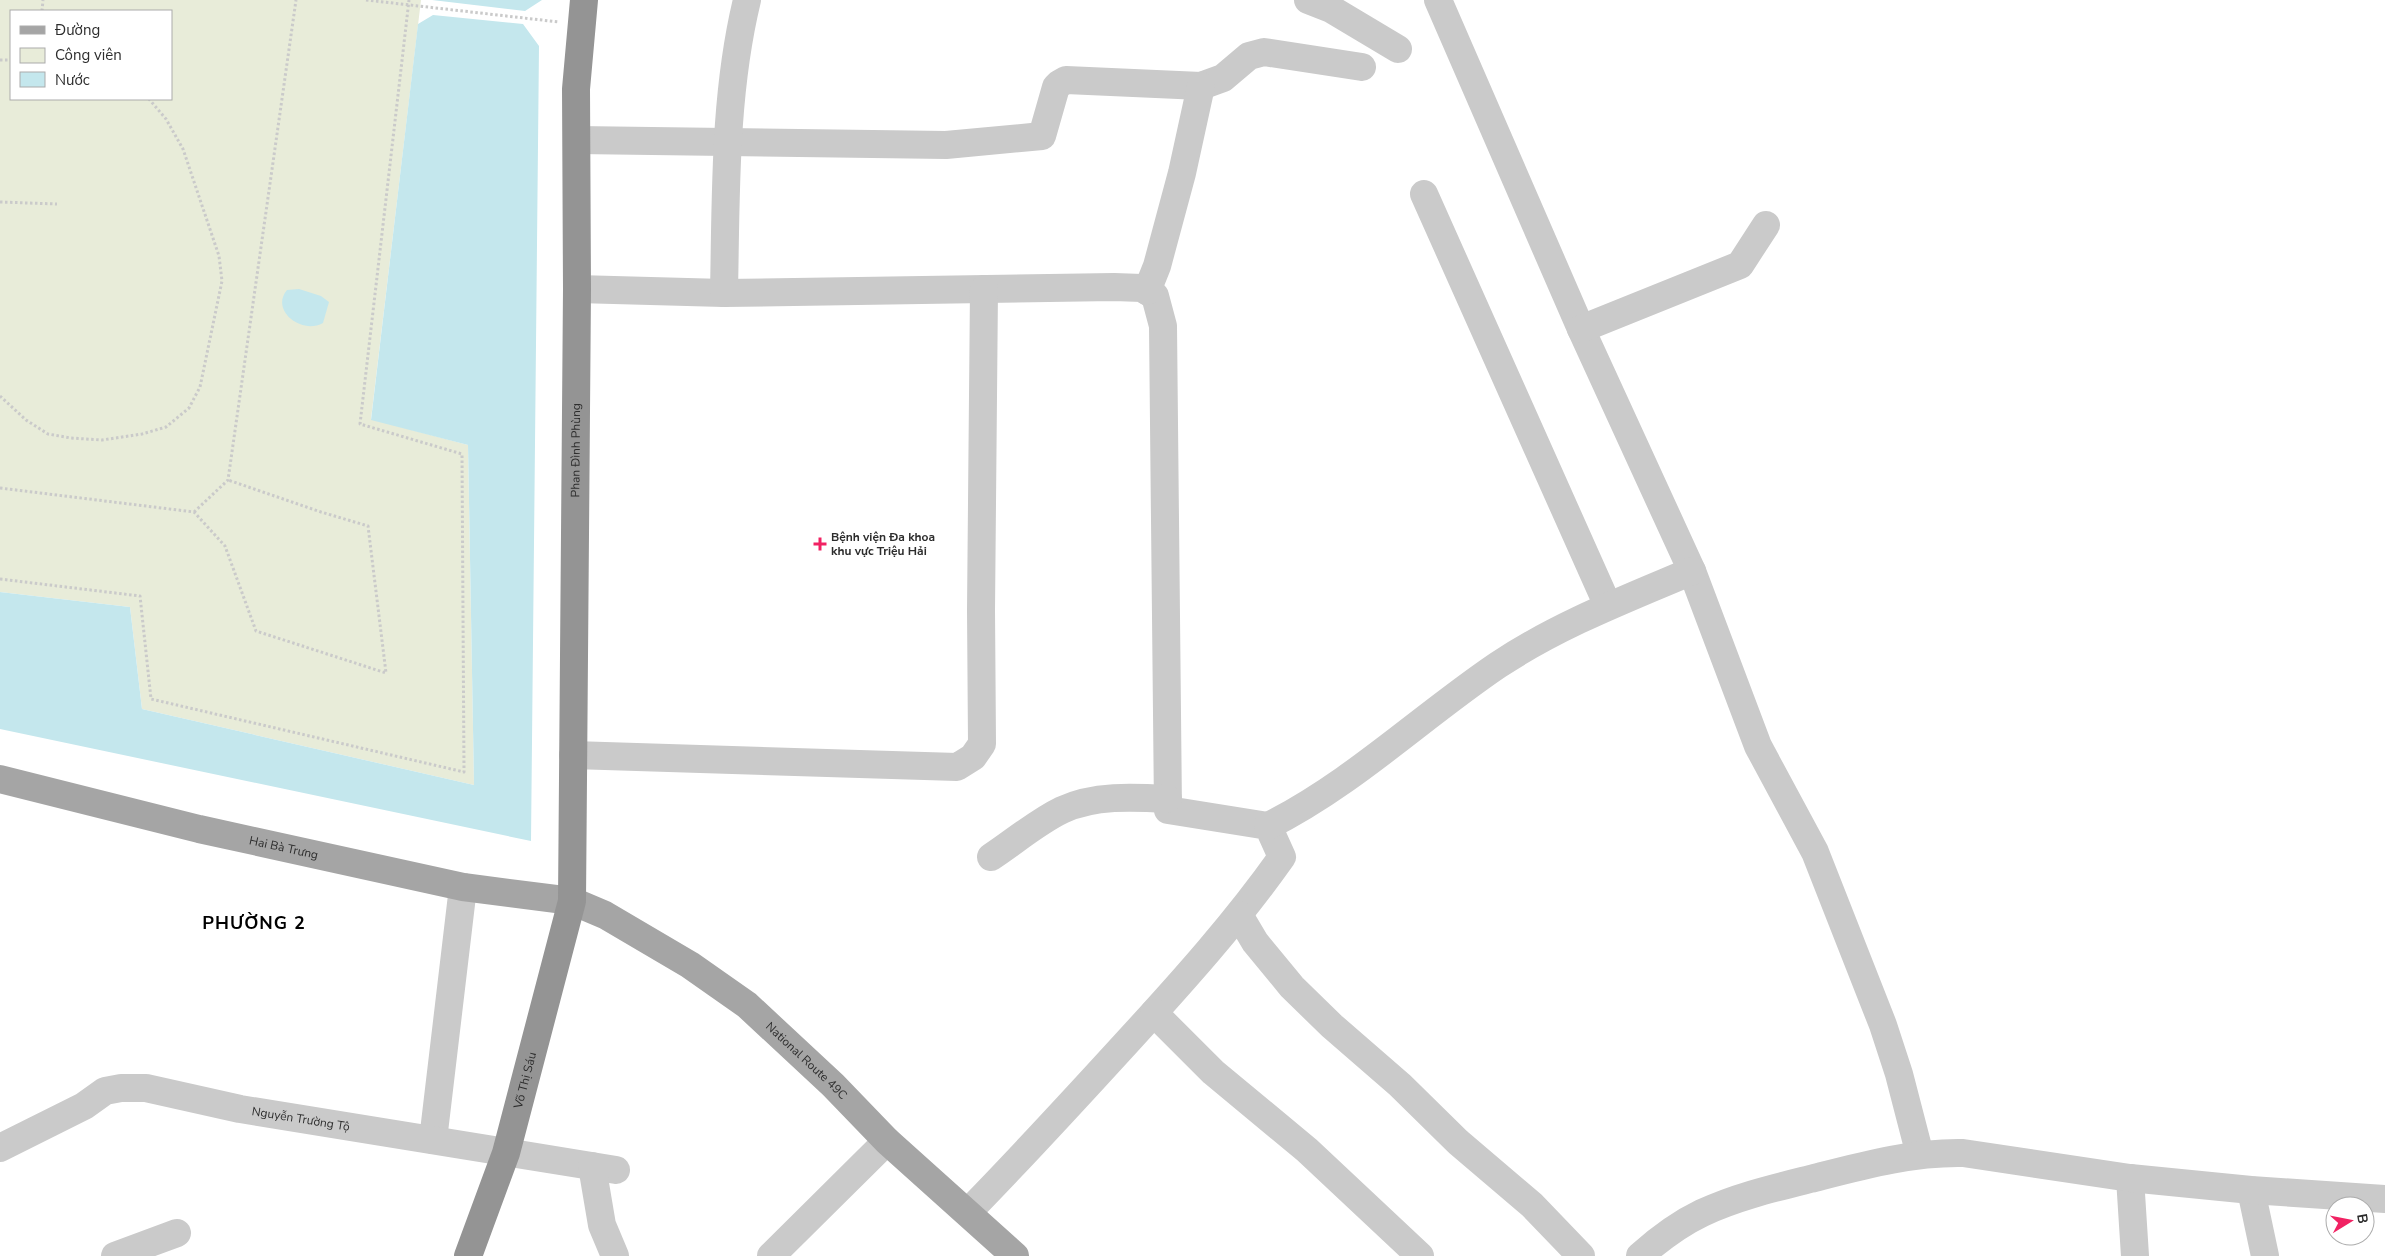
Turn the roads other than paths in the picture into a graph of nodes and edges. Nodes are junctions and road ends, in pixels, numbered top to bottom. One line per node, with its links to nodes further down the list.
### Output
1 (748, 0): 9 (street)
2 (1438, 0): 16 (street)
3 (1323, 3): 5 (street)
4 (582, 12): 8 (highway, Phan Đình Phùng)
5 (1398, 48)
6 (1362, 67): 7 (street)
7 (1201, 86): 9 (street); 14 (street)
8 (577, 140): 9 (street); 12 (highway, Phan Đình Phùng)
9 (726, 142): 15 (street)
10 (1424, 194): 18 (street)
11 (1766, 225): 16 (street)
12 (577, 289): 15 (street); 19 (highway, Phan Đình Phùng)
13 (984, 289): 14 (street); 15 (street); 19 (street)
14 (1147, 291): 21 (street)
15 (724, 293)
16 (1581, 329): 17 (street)
17 (1692, 571): 18 (street); 32 (street)
18 (1608, 606): 22 (street)
19 (573, 755): 25 (highway, Phan Đình Phùng)
20 (0, 779): 24 (main road, Hai Bà Trưng)
21 (1168, 799): 22 (street); 23 (street)
22 (1268, 826): 26 (street)
23 (991, 858)
24 (464, 887): 25 (main road, Hai Bà Trưng); 28 (street)
25 (572, 901): 29 (main road, National Route 49C); 31 (highway, Võ Thị Sáu)
26 (1239, 915): 27 (street); 44 (street)
27 (1154, 1012): 36 (street); 43 (street)
28 (433, 1140): 30 (street, Nguyễn Trường Tộ); 31 (street, Nguyễn Trường Tộ)
29 (887, 1141): 36 (main road, National Route 49C); 41 (street)
30 (1, 1143)
31 (506, 1153): 39 (highway, Võ Thị Sáu); 40 (street, Nguyễn Trường Tộ)
32 (1920, 1155): 33 (street); 45 (street)
33 (2130, 1178): 34 (street); 46 (street)
34 (2250, 1190): 35 (street); 47 (street)
35 (2385, 1199)
36 (968, 1212): 42 (main road, National Route 49C)
37 (177, 1233): 38 (street)
38 (115, 1256)
39 (468, 1256)
40 (615, 1256)
41 (771, 1256)
42 (1015, 1256)
43 (1420, 1256)
44 (1581, 1256)
45 (1640, 1256)
46 (2135, 1256)
47 (2265, 1256)

